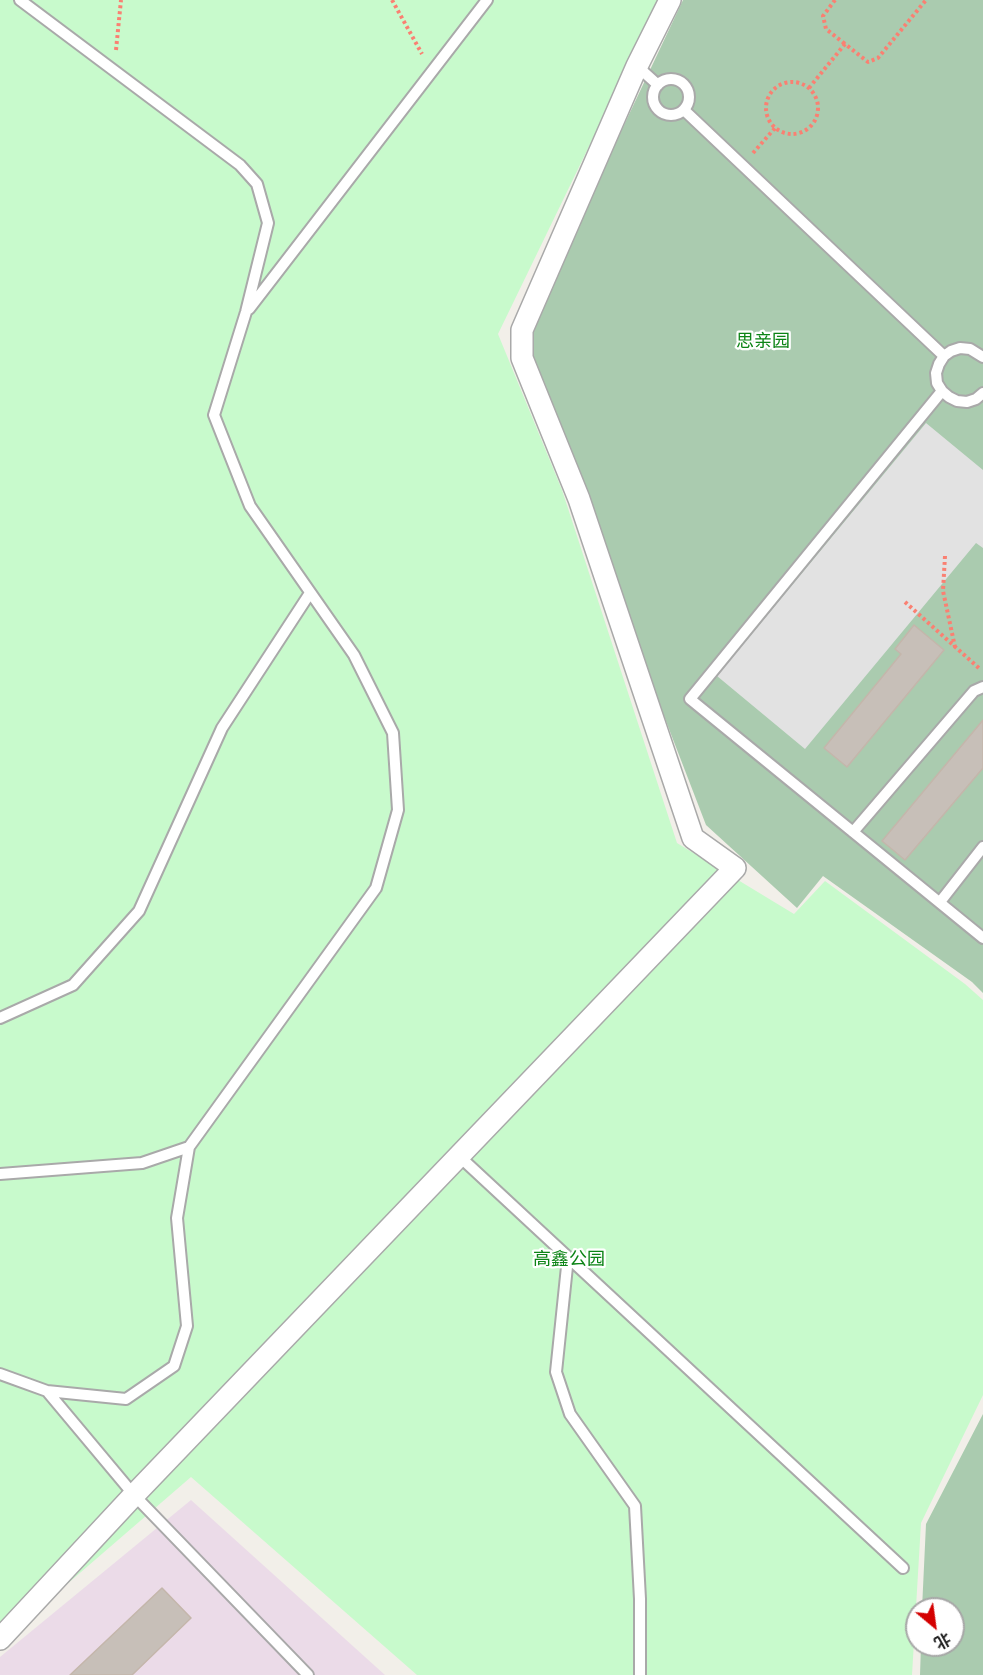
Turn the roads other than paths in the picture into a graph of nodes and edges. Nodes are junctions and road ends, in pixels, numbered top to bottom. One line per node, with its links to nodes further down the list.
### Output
1 (20, 0): 7 (lane)
2 (487, 0): 7 (lane)
3 (670, 0): 4 (street)
4 (637, 66): 5 (lane); 20 (street)
5 (658, 85): 6 (lane); 6 (lane)
6 (684, 110): 9 (lane)
7 (246, 312): 12 (lane)
8 (981, 352): 9 (lane)
9 (944, 356): 10 (lane)
10 (942, 391): 11 (lane); 14 (lane)
11 (983, 393)
12 (310, 593): 18 (lane); 19 (lane)
13 (983, 687): 14 (lane)
14 (853, 832): 16 (lane)
15 (983, 846): 16 (lane)
16 (939, 902): 17 (lane)
17 (983, 938)
18 (0, 1018)
19 (189, 1147): 21 (lane); 24 (lane)
20 (459, 1156): 22 (lane); 25 (street)
21 (0, 1174)
22 (568, 1257): 26 (lane); 29 (lane)
23 (0, 1374): 24 (lane)
24 (47, 1391): 25 (lane)
25 (134, 1495): 27 (street); 28 (lane)
26 (903, 1568)
27 (0, 1640)
28 (308, 1675)
29 (640, 1675)

